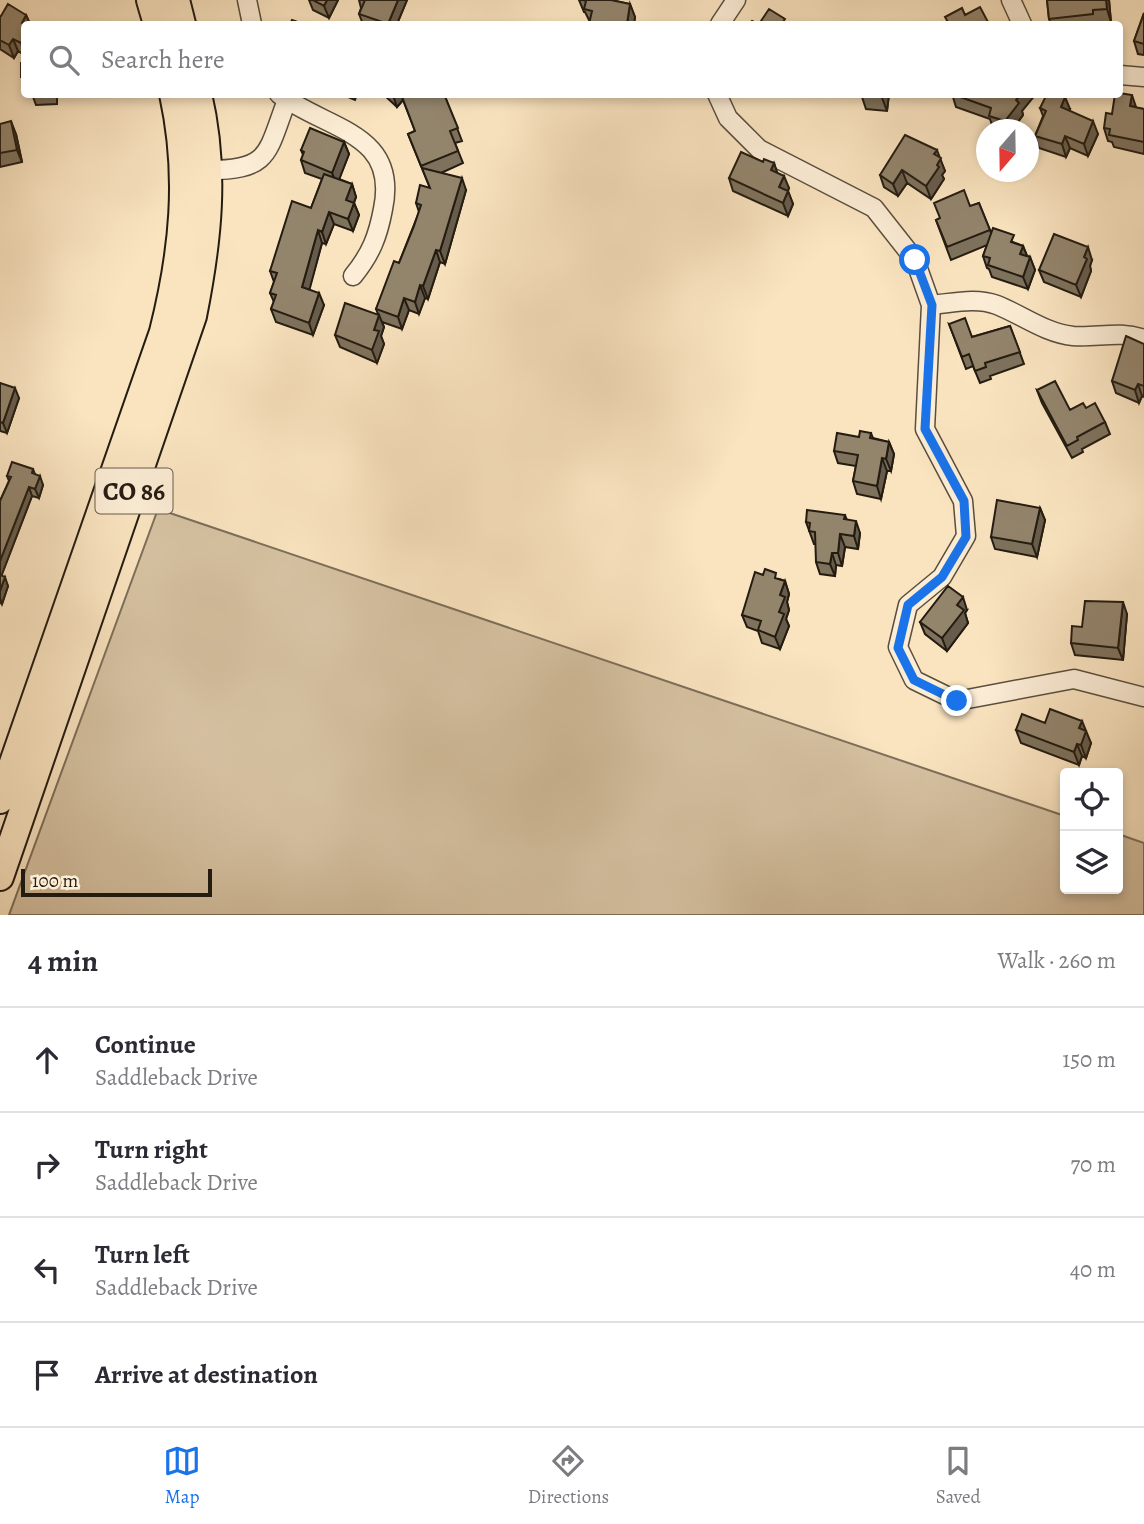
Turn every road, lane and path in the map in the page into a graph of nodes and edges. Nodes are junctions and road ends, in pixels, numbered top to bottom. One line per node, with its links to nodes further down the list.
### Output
1 (150, 0): 6 (highway)
2 (176, 0): 7 (highway)
3 (247, 0): 8 (street)
4 (736, 0): 9 (street)
5 (1012, 0): 10 (street)
6 (155, 21)
7 (181, 21)
8 (251, 21)
9 (722, 21)
10 (1021, 21)
11 (1123, 75): 12 (street)
12 (1144, 78)
13 (174, 98): 23 (highway, CO 86)
14 (199, 98): 18 (highway, CO 86)
15 (283, 98): 18 (street)
16 (285, 98): 19 (street)
17 (720, 98): 20 (street)
18 (210, 170): 24 (highway, CO 86)
19 (352, 276)
20 (932, 305): 21 (street); 22 (street)
21 (1144, 338)
22 (1144, 696)
23 (0, 800)
24 (0, 877)

